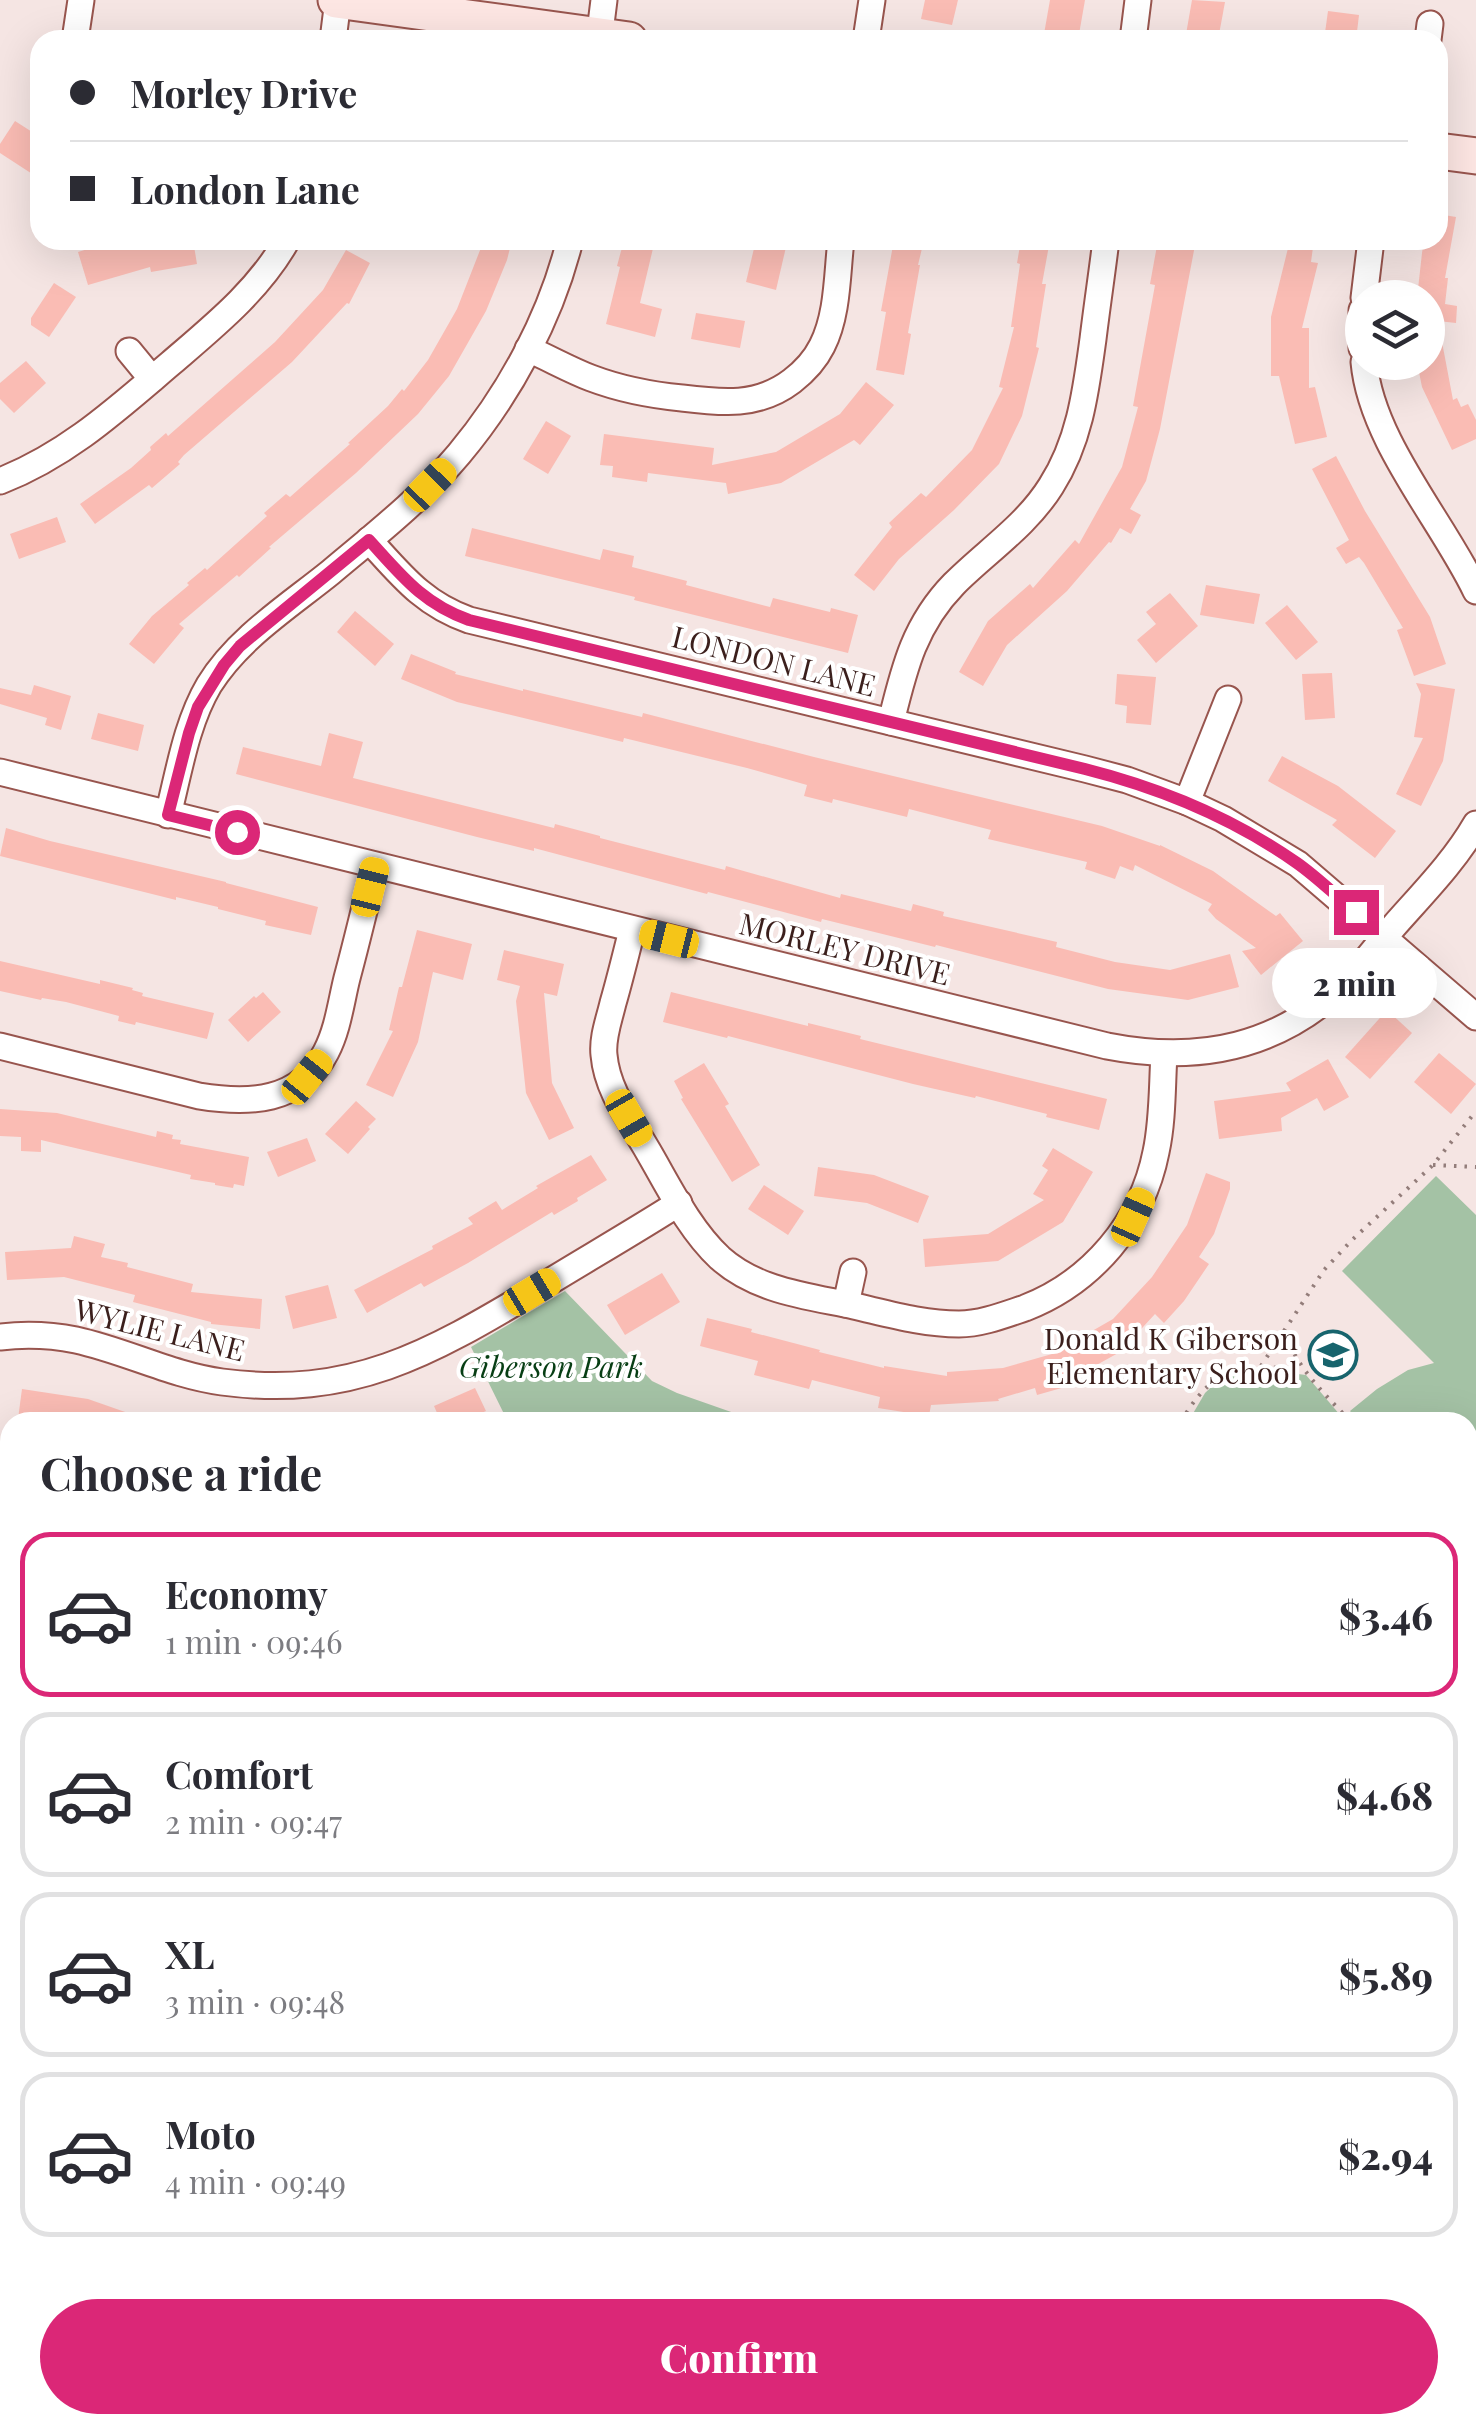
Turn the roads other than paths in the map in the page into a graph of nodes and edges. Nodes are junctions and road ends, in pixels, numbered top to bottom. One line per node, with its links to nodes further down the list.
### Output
1 (80, 0): 6 (street)
2 (338, 0): 7 (street); 8 (main road)
3 (604, 0): 9 (street)
4 (872, 0): 10 (street)
5 (1138, 0): 11 (street)
6 (76, 30)
7 (334, 30)
8 (546, 30)
9 (608, 30)
10 (868, 30)
11 (1134, 30)
12 (1448, 152): 13 (main road)
13 (1476, 156)
14 (282, 250): 22 (street)
15 (567, 250): 20 (street)
16 (841, 250): 20 (street)
17 (1105, 250): 28 (street)
18 (1370, 250): 19 (street)
19 (1366, 280)
20 (528, 348): 25 (street)
21 (129, 352): 22 (street)
22 (152, 379): 24 (street)
23 (1368, 380): 26 (street)
24 (0, 481)
25 (369, 540): 28 (street, LONDON LANE); 31 (street)
26 (1474, 584)
27 (1228, 699): 30 (street)
28 (891, 722): 30 (street, LONDON LANE)
29 (0, 772): 31 (street, MORLEY DRIVE)
30 (1187, 802): 35 (street, LONDON LANE)
31 (168, 815): 33 (street, MORLEY DRIVE)
32 (1476, 824): 35 (street, MORLEY DRIVE)
33 (375, 866): 34 (street, MORLEY DRIVE); 37 (street)
34 (632, 930): 38 (street, MORLEY DRIVE); 39 (street)
35 (1384, 937): 36 (street, LONDON LANE); 38 (street, MORLEY DRIVE)
36 (1476, 1017)
37 (0, 1046)
38 (1164, 1054): 41 (street)
39 (679, 1203): 41 (street); 42 (street, WYLIE LANE)
40 (853, 1272): 41 (street)
41 (846, 1304)
42 (0, 1337)

